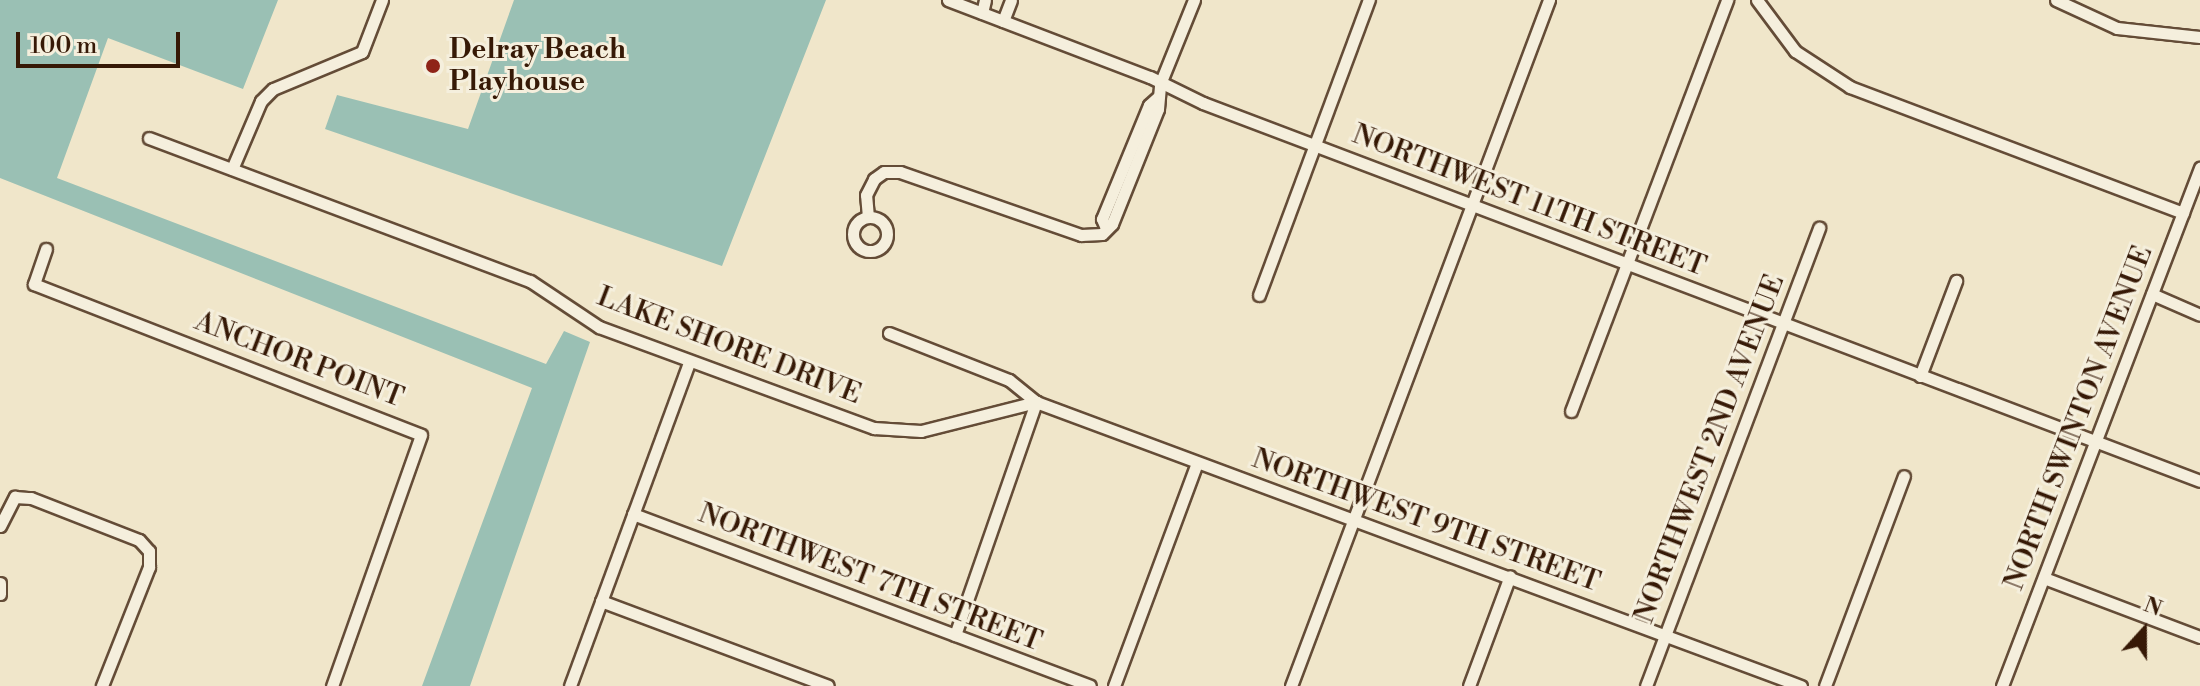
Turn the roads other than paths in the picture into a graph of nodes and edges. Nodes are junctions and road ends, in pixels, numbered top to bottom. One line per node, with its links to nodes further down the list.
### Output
1 (382, 0): 18 (street)
2 (948, 0): 11 (street, NORTHWEST 11TH STREET)
3 (985, 0): 11 (street)
4 (1011, 0): 12 (street)
5 (1194, 0): 14 (street)
6 (1369, 0): 16 (street)
7 (1549, 0): 19 (street)
8 (1727, 0): 24 (street)
9 (1757, 0): 20 (street)
10 (2056, 0): 13 (street)
11 (982, 13): 12 (street, NORTHWEST 11TH STREET)
12 (1003, 21): 14 (street, NORTHWEST 11TH STREET)
13 (2200, 37)
14 (1160, 84): 16 (street, NORTHWEST 11TH STREET); 21 (street)
15 (149, 138): 18 (street, LAKE SHORE DRIVE)
16 (1315, 146): 19 (street, NORTHWEST 11TH STREET); 27 (street)
17 (2200, 168): 20 (street, NORTH SWINTON AVENUE)
18 (232, 169): 31 (street, LAKE SHORE DRIVE)
19 (1473, 206): 24 (street, NORTHWEST 11TH STREET); 40 (street)
20 (2183, 213): 26 (street, NORTH SWINTON AVENUE)
21 (868, 217)
22 (1819, 228): 29 (street, NORTHWEST 2ND AVENUE)
23 (46, 249): 51 (street, ANCHOR POINT)
24 (1627, 264): 29 (street, NORTHWEST 11TH STREET); 34 (street)
25 (1956, 281): 32 (street)
26 (2152, 294): 28 (street); 35 (street, NORTH SWINTON AVENUE)
27 (1259, 295)
28 (2200, 315)
29 (1783, 324): 32 (street, NORTHWEST 11TH STREET); 48 (street, NORTHWEST 2ND AVENUE)
30 (889, 333): 33 (street, NORTHWEST 9TH STREET)
31 (689, 362): 33 (street, LAKE SHORE DRIVE); 39 (street)
32 (1920, 376): 35 (street, NORTHWEST 11TH STREET)
33 (1036, 402): 36 (street, NORTHWEST 9TH STREET); 47 (street)
34 (1571, 411)
35 (2096, 441): 38 (street, NORTHWEST 11TH STREET); 43 (street, NORTH SWINTON AVENUE)
36 (1197, 463): 40 (street, NORTHWEST 9TH STREET); 55 (street)
37 (1904, 476): 60 (street)
38 (2200, 481)
39 (633, 514): 46 (street); 47 (street, NORTHWEST 7TH STREET)
40 (1354, 517): 42 (street, NORTHWEST 9TH STREET); 56 (street)
41 (0, 526): 50 (street)
42 (1510, 576): 48 (street, NORTHWEST 9TH STREET); 57 (street)
43 (2044, 578): 49 (street); 61 (street, NORTH SWINTON AVENUE)
44 (0, 583): 45 (street)
45 (0, 594)
46 (601, 601): 52 (street); 53 (street)
47 (955, 635): 54 (street, NORTHWEST 7TH STREET)
48 (1666, 635): 58 (street, NORTHWEST 2ND AVENUE); 59 (street, NORTHWEST 9TH STREET)
49 (2200, 637)
50 (102, 686)
51 (332, 686)
52 (570, 686)
53 (828, 686)
54 (1090, 686)
55 (1114, 686)
56 (1291, 686)
57 (1469, 686)
58 (1646, 686)
59 (1801, 686)
60 (1825, 686)
61 (2002, 686)

